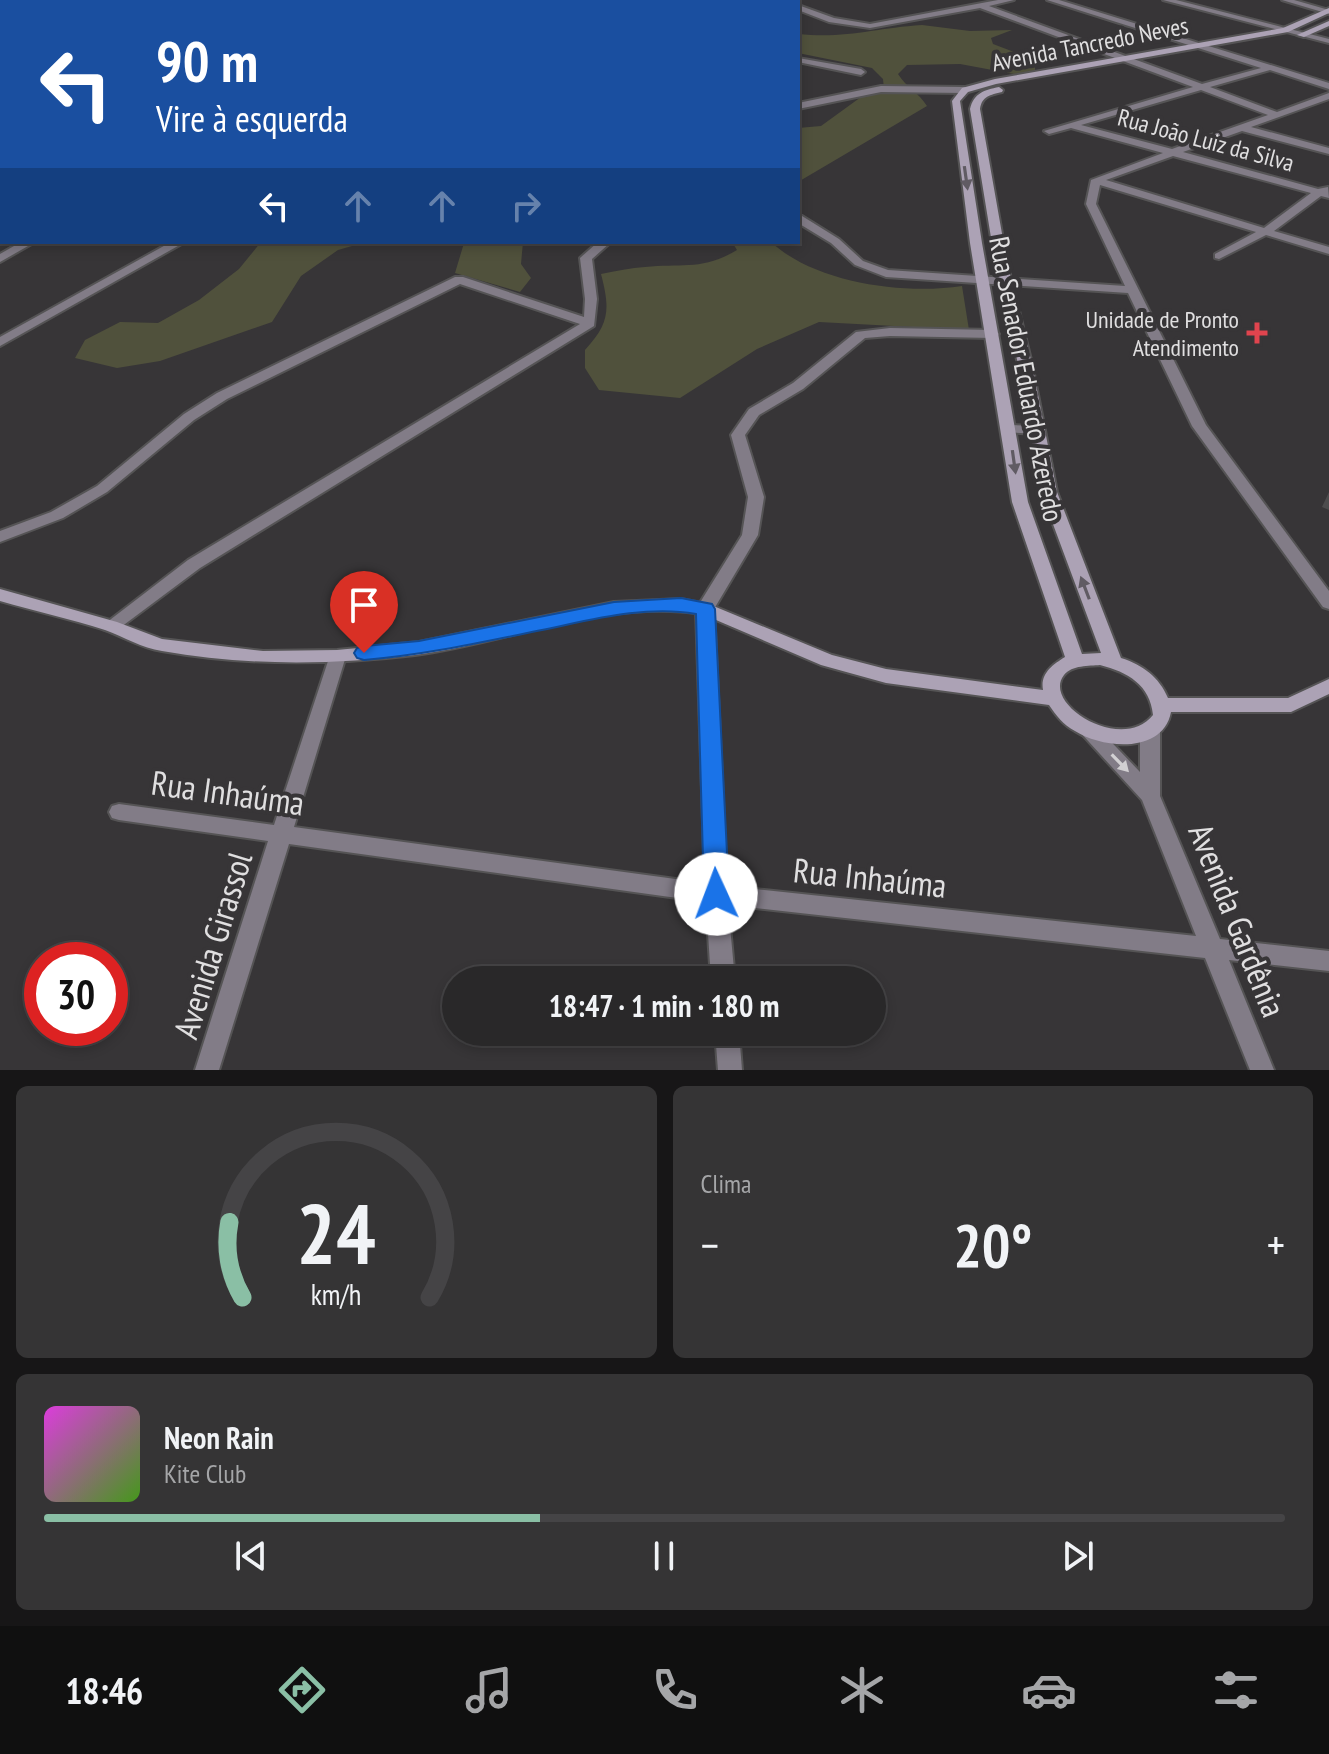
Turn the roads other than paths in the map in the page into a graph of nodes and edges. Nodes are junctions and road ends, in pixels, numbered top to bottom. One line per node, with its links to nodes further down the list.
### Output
1 (1010, 0): 5 (street)
2 (1051, 0): 12 (street)
3 (1167, 0): 9 (street)
4 (1286, 0): 7 (street)
5 (982, 6): 6 (street); 14 (street)
6 (800, 8)
7 (1328, 11): 9 (street, Avenida Tancredo Neves)
8 (1329, 23): 10 (street, Avenida Tancredo Neves)
9 (1285, 30): 10 (street); 12 (street, Avenida Tancredo Neves)
10 (1303, 35): 11 (street); 13 (street, Avenida Tancredo Neves)
11 (1329, 41)
12 (1195, 44): 13 (street); 14 (street, Avenida Tancredo Neves)
13 (1211, 49): 16 (street, Avenida Tancredo Neves); 17 (street)
14 (1120, 58): 16 (street); 23 (street, Avenida Tancredo Neves)
15 (800, 60): 18 (street)
16 (1136, 64): 21 (street); 27 (street, Avenida Tancredo Neves)
17 (1271, 68): 19 (street); 21 (street)
18 (850, 80)
19 (1329, 86)
20 (839, 87): 25 (street)
21 (1205, 87): 28 (street); 29 (street)
22 (917, 89): 23 (street); 23 (street); 25 (street)
23 (960, 96): 44 (street, Rua Senador Eduardo Azeredo, one-way to 44)
24 (1329, 96): 28 (street)
25 (818, 102): 26 (street)
26 (800, 106)
27 (975, 109): 45 (street, Rua Senador Eduardo Azeredo)
28 (1274, 114): 30 (street)
29 (1072, 125): 31 (street); 33 (street, Rua João Luiz da Silva)
30 (1239, 127): 32 (street); 33 (street)
31 (1049, 131)
32 (1329, 151)
33 (1173, 152): 34 (street); 35 (street, Rua João Luiz da Silva)
34 (1096, 180): 37 (street); 46 (street)
35 (1326, 191): 37 (street)
36 (800, 219): 44 (street)
37 (1265, 232): 41 (street); 42 (street)
38 (26, 244): 43 (street)
39 (175, 244): 49 (street)
40 (603, 244): 47 (street)
41 (1329, 251)
42 (1219, 256)
43 (0, 259)
44 (983, 282): 45 (street); 48 (street, Rua Senador Eduardo Azeredo)
45 (1006, 284): 46 (street); 51 (street, Rua Senador Eduardo Azeredo)
46 (1132, 290): 54 (street)
47 (590, 323): 52 (street); 56 (street)
48 (993, 334): 50 (street, Rua Senador Eduardo Azeredo); 55 (street)
49 (0, 342)
50 (1009, 429): 51 (street); 58 (street, Rua Senador Eduardo Azeredo, one-way to 58)
51 (1037, 430): 59 (street, Rua Senador Eduardo Azeredo, one-way to 51)
52 (0, 537)
53 (0, 595): 56 (street)
54 (1329, 603)
55 (705, 609): 57 (street); 61 (street); 68 (street)
56 (111, 626): 57 (street)
57 (337, 656): 67 (street, Avenida Girassol)
58 (1075, 660): 59 (street); 61 (street)
59 (1113, 661): 62 (street)
60 (1329, 686): 62 (street)
61 (1051, 698): 64 (street)
62 (1162, 705): 63 (street)
63 (1150, 730): 64 (street); 65 (street)
64 (1089, 731): 65 (street, one-way to 65)
65 (1150, 796): 69 (street, Avenida Gardênia)
66 (119, 812): 67 (street, Rua Inhaúma)
67 (280, 834): 68 (street, Rua Inhaúma); 73 (street, Avenida Girassol)
68 (716, 894): 69 (street, Rua Inhaúma); 71 (street)
69 (1213, 950): 70 (street, Rua Inhaúma); 75 (street, Avenida Gardênia)
70 (1329, 961)
71 (722, 966)
72 (728, 1046): 74 (street)
73 (207, 1070)
74 (730, 1070)
75 (1262, 1070)

